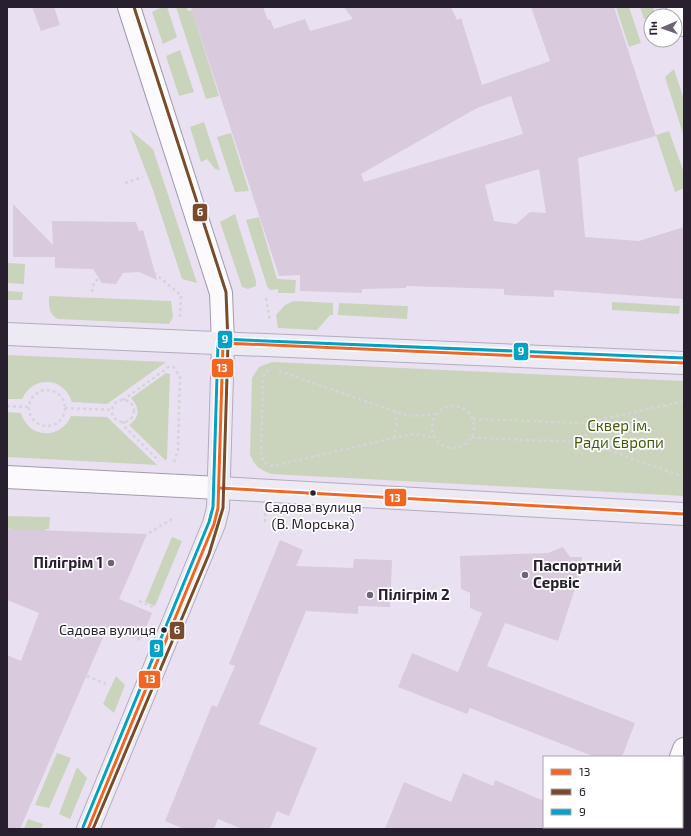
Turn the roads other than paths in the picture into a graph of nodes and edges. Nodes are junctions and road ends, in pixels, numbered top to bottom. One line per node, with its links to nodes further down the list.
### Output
1 (129, 7): 5 (street)
2 (678, 7): 3 (street)
3 (684, 26)
4 (7, 334): 5 (main road)
5 (223, 343): 6 (main road); 8 (main road)
6 (684, 363)
7 (7, 477): 8 (street)
8 (219, 488): 9 (main road); 10 (main road)
9 (684, 514)
10 (88, 829)

